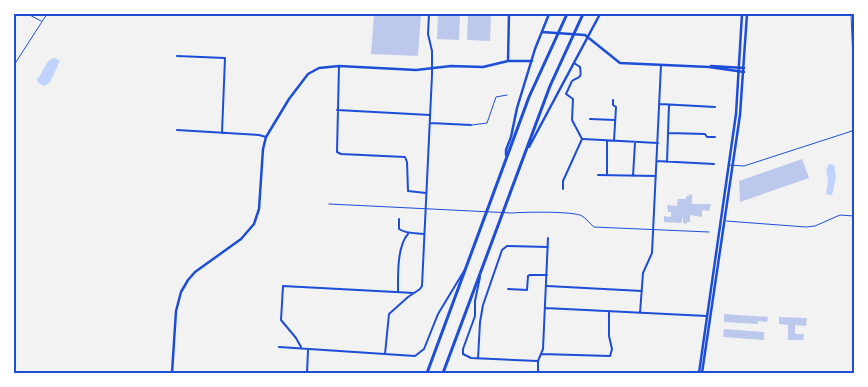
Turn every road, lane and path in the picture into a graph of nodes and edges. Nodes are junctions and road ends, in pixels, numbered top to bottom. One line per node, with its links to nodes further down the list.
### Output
1 (28, 14): 12 (path)
2 (47, 14): 12 (path)
3 (429, 14): 25 (street)
4 (510, 14): 16 (street)
5 (549, 14): 13 (street)
6 (567, 14): 52 (main road)
7 (583, 14): 51 (main road)
8 (600, 14): 14 (street)
9 (742, 14): 23 (street)
10 (747, 14): 24 (street)
11 (851, 14): 28 (street)
12 (41, 22): 19 (path)
13 (542, 32): 14 (street); 17 (street)
14 (589, 37): 18 (street); 20 (street)
15 (178, 56): 42 (street)
16 (508, 61): 17 (street); 25 (street)
17 (532, 61): 52 (street)
18 (574, 63): 46 (street); 51 (street)
19 (14, 65)
20 (661, 65): 22 (street); 31 (street)
21 (339, 66): 25 (street); 34 (street); 44 (street)
22 (709, 67): 23 (street); 26 (street)
23 (740, 67): 24 (street); 26 (street)
24 (744, 68): 27 (street)
25 (432, 69): 35 (street)
26 (740, 72): 27 (street); 56 (street)
27 (744, 72): 57 (street)
28 (854, 84)
29 (507, 95): 39 (street)
30 (613, 100): 37 (street)
31 (660, 104): 32 (street); 50 (street)
32 (669, 105): 33 (street); 43 (street)
33 (715, 107)
34 (337, 110): 35 (street); 63 (street)
35 (430, 114): 38 (street)
36 (590, 119): 37 (street)
37 (615, 120): 48 (street)
38 (430, 123): 39 (street); 63 (street)
39 (471, 125)
40 (854, 126): 57 (street)
41 (177, 130): 42 (street)
42 (222, 133): 44 (street)
43 (668, 133): 45 (street); 54 (street)
44 (266, 137): 95 (street)
45 (715, 137)
46 (582, 139): 47 (street); 62 (street)
47 (608, 140): 48 (street); 59 (street)
48 (614, 141): 49 (street)
49 (635, 142): 50 (street); 60 (street)
50 (658, 143): 53 (street)
51 (525, 152): 76 (main road)
52 (507, 157): 75 (main road)
53 (657, 161): 54 (street); 61 (street)
54 (667, 162): 55 (street)
55 (714, 164)
56 (729, 165): 57 (street); 86 (street)
57 (733, 166): 68 (street)
58 (598, 175): 59 (street)
59 (608, 175): 60 (street)
60 (633, 176): 61 (street)
61 (657, 176): 69 (street)
62 (563, 189)
63 (426, 193): 65 (street)
64 (328, 204): 65 (street)
65 (425, 208): 69 (street); 72 (street)
66 (854, 216): 68 (street)
67 (399, 219): 71 (street)
68 (725, 221): 87 (street)
69 (653, 230): 70 (street); 81 (street)
70 (709, 232)
71 (408, 234): 72 (street); 80 (street)
72 (424, 234): 82 (street)
73 (548, 238): 74 (street)
74 (548, 246): 77 (street); 93 (street)
75 (467, 267): 91 (street); 97 (main road)
76 (480, 272): 93 (street); 98 (main road)
77 (547, 275): 78 (street); 79 (street)
78 (546, 286): 81 (street); 83 (street)
79 (508, 289)
80 (398, 291): 82 (street); 89 (street)
81 (642, 291): 85 (street)
82 (414, 292): 91 (street)
83 (545, 308): 84 (street); 92 (street)
84 (609, 312): 85 (street); 92 (street)
85 (640, 313): 86 (street)
86 (707, 316): 87 (street); 100 (street)
87 (711, 317): 100 (street)
88 (279, 347): 89 (street)
89 (302, 348): 90 (street)
90 (308, 350): 91 (street); 96 (street)
91 (385, 354)
92 (541, 354): 94 (street)
93 (478, 359): 94 (street)
94 (538, 361): 99 (street)
95 (172, 373)
96 (307, 373)
97 (427, 373)
98 (443, 373)
99 (538, 373)
100 (700, 373)

